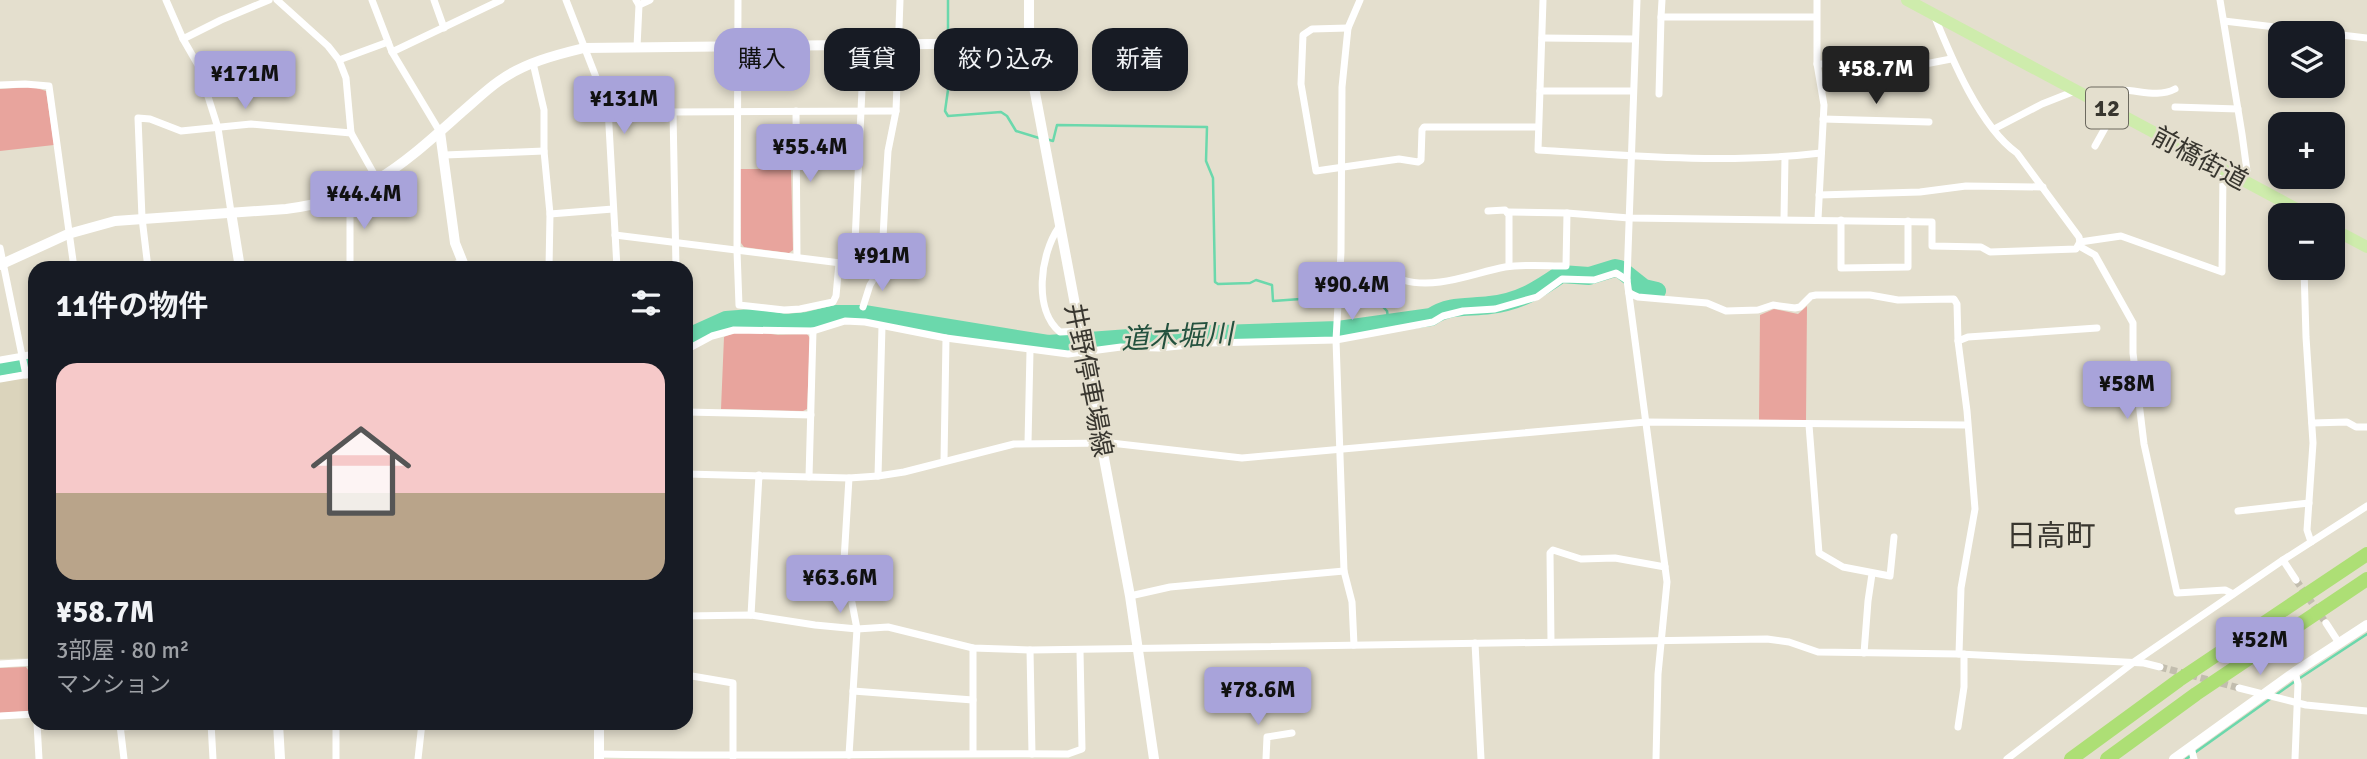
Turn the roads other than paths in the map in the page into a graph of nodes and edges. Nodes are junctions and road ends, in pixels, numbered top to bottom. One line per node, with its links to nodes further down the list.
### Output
1 (166, 0): 34 (street)
2 (269, 0): 34 (street)
3 (277, 0): 41 (street)
4 (372, 0): 35 (street)
5 (434, 0): 25 (street)
6 (501, 0): 25 (street)
7 (566, 0): 38 (street)
8 (650, 0): 19 (street)
9 (738, 0): 26 (street)
10 (900, 0): 27 (street)
11 (1029, 0): 28 (street, 井野停車場線)
12 (1360, 0): 29 (street)
13 (1543, 0): 31 (street)
14 (1637, 0): 33 (street)
15 (1662, 0): 21 (street)
16 (1817, 0): 22 (street)
17 (1907, 0): 20 (main road, 前橋街道 / 12)
18 (2220, 0): 23 (street)
19 (638, 3): 37 (street)
20 (1934, 14): 40 (street); 52 (main road, 前橋街道 / 12)
21 (1661, 17): 22 (street); 53 (street)
22 (1816, 17): 43 (street)
23 (2224, 21): 24 (street); 57 (street)
24 (2268, 26)
25 (444, 27): 39 (street)
26 (737, 28)
27 (900, 28)
28 (1029, 28)
29 (1348, 28): 77 (street); 77 (street)
30 (2345, 35): 32 (street)
31 (1542, 38): 33 (street); 46 (street)
32 (2367, 38)
33 (1635, 39): 51 (street)
34 (183, 40): 67 (street)
35 (388, 43): 39 (street); 41 (street)
36 (714, 46): 37 (street)
37 (638, 47): 38 (street)
38 (584, 48): 42 (street); 56 (street)
39 (392, 52): 69 (street)
40 (1951, 59): 43 (street); 68 (street)
41 (339, 60): 70 (street)
42 (533, 63): 69 (street); 72 (street)
43 (1817, 65): 64 (street)
44 (0, 85): 98 (street)
45 (2175, 89): 54 (street)
46 (1540, 90): 51 (street); 66 (street)
47 (737, 91): 59 (street)
48 (862, 91): 58 (street)
49 (897, 91): 61 (street)
50 (1036, 91): 97 (street, 井野停車場線)
51 (1633, 91): 75 (street)
52 (2075, 91): 54 (main road, 前橋街道 / 12); 68 (street)
53 (1659, 93)
54 (2096, 103): 63 (main road, 前橋街道 / 12)
55 (2175, 107): 57 (street)
56 (608, 108): 62 (street); 85 (street)
57 (2238, 109): 80 (street)
58 (861, 110): 60 (street); 61 (street); 117 (street)
59 (737, 111): 60 (street); 62 (street); 105 (street)
60 (796, 111): 106 (street)
61 (896, 111): 119 (street)
62 (673, 112): 101 (street)
63 (2114, 112): 71 (street); 78 (main road, 前橋街道 / 12)
64 (1823, 119): 65 (street); 73 (street)
65 (1929, 122)
66 (1538, 127): 75 (street); 77 (street)
67 (218, 128): 70 (street); 87 (street); 91 (street)
68 (1994, 129): 81 (street)
69 (440, 132): 74 (street); 79 (street)
70 (351, 134): 79 (street)
71 (2095, 146)
72 (544, 151): 74 (street); 90 (street)
73 (1821, 153): 76 (street); 83 (street)
74 (444, 155): 111 (street)
75 (1631, 156): 76 (street); 92 (street)
76 (1785, 157): 93 (street)
77 (1342, 169): 122 (street)
78 (2223, 170): 80 (main road, 前橋街道 / 12); 102 (street)
79 (378, 181): 82 (street)
80 (2245, 182): 84 (main road, 前橋街道 / 12)
81 (2043, 187): 83 (street); 102 (street)
82 (350, 195): 87 (street); 110 (street)
83 (1819, 195): 94 (street)
84 (2284, 203)
85 (614, 209): 90 (street); 99 (street)
86 (1488, 211): 88 (street)
87 (231, 212): 91 (street); 109 (street)
88 (1508, 212): 89 (street); 118 (street)
89 (1567, 213): 92 (street); 118 (street)
90 (550, 214): 112 (street)
91 (142, 218): 98 (street); 108 (street)
92 (1629, 218): 93 (street); 120 (street)
93 (1784, 219): 94 (street)
94 (1818, 219): 95 (street)
95 (1841, 220): 96 (street); 96 (street)
96 (1908, 221): 102 (street)
97 (1059, 227): 128 (street, 井野停車場線); 128 (street)
98 (68, 234): 107 (street); 116 (street)
99 (615, 235): 101 (street); 113 (street)
100 (2345, 235): 103 (main road)
101 (674, 242): 105 (street); 114 (street)
102 (2079, 244): 168 (street)
103 (2367, 247)
104 (0, 248): 116 (street)
105 (737, 251): 106 (street); 115 (street)
106 (797, 257): 115 (street)
107 (73, 261)
108 (147, 261)
109 (239, 261)
110 (351, 261)
111 (462, 261)
112 (549, 261)
113 (617, 261)
114 (675, 261)
115 (839, 263): 117 (street)
116 (2, 264): 136 (street)
117 (854, 264): 119 (street)
118 (1509, 266): 122 (street)
119 (881, 268): 124 (street)
120 (1627, 280): 123 (street); 130 (street)
121 (2304, 280): 143 (street)
122 (1340, 284): 130 (street)
123 (1629, 293): 131 (street); 142 (street)
124 (863, 307)
125 (882, 326): 127 (street); 129 (street); 153 (street)
126 (2097, 328): 131 (street)
127 (813, 331): 132 (street); 141 (street)
128 (1081, 331): 133 (street, 井野停車場線)
129 (946, 338): 134 (street); 150 (street)
130 (1336, 340): 133 (street); 149 (street)
131 (1958, 341): 145 (street)
132 (693, 346)
133 (1083, 350): 134 (street); 148 (street, 井野停車場線)
134 (1030, 351): 147 (street)
135 (28, 355): 136 (street)
136 (21, 356): 137 (street); 138 (street)
137 (0, 360)
138 (26, 375): 139 (street)
139 (0, 379)
140 (693, 412): 141 (street)
141 (811, 415): 154 (street)
142 (1646, 422): 144 (street); 149 (street); 163 (street)
143 (2312, 423): 146 (street); 156 (street)
144 (1810, 425): 145 (street); 165 (street)
145 (1967, 425): 185 (street)
146 (2367, 427)
147 (1028, 443): 148 (street); 150 (street)
148 (1101, 443): 149 (street); 169 (street, 井野停車場線)
149 (1340, 449): 164 (street)
150 (944, 461): 153 (street)
151 (693, 474): 152 (street)
152 (759, 475): 154 (street); 170 (street)
153 (878, 476): 155 (street)
154 (808, 477): 155 (street)
155 (849, 478): 174 (street)
156 (2309, 503): 158 (street); 160 (street)
157 (2367, 506): 160 (street)
158 (2238, 511)
159 (1894, 537): 165 (street)
160 (2311, 542): 162 (street)
161 (2367, 554): 226 (highway)
162 (2283, 560): 167 (street); 168 (street)
163 (1665, 567): 175 (street); 176 (street)
164 (1344, 571): 169 (street); 179 (street)
165 (1872, 574): 184 (street)
166 (2367, 579): 227 (highway)
167 (2296, 580)
168 (2233, 594): 187 (street)
169 (1130, 596): 181 (street, 井野停車場線)
170 (751, 615): 171 (street); 174 (street)
171 (693, 616)
172 (2326, 623): 178 (street)
173 (2367, 625): 178 (street)
174 (857, 629): 180 (street); 193 (street)
175 (1662, 640): 176 (street); 184 (street); 224 (street)
176 (1551, 642): 177 (street)
177 (1475, 643): 179 (street); 223 (street)
178 (2339, 643): 190 (street)
179 (1354, 645): 181 (street)
180 (973, 648): 182 (street); 195 (street)
181 (1138, 648): 183 (street); 221 (street, 井野停車場線)
182 (1030, 650): 183 (street); 211 (street)
183 (1080, 651): 211 (street)
184 (1864, 653): 185 (street)
185 (1962, 654): 187 (street); 200 (street)
186 (28, 662): 188 (street)
187 (2134, 662): 189 (street); 225 (street)
188 (0, 664)
189 (2160, 667)
190 (2295, 672): 194 (street); 196 (street)
191 (693, 676): 214 (street)
192 (2239, 688): 194 (street)
193 (853, 691): 195 (street); 212 (street)
194 (2263, 695): 196 (street); 209 (street)
195 (973, 700): 210 (street)
196 (2298, 703): 197 (street); 230 (street)
197 (2367, 711)
198 (28, 714): 199 (street)
199 (0, 716)
200 (1958, 727)
201 (37, 730): 215 (street)
202 (121, 730): 216 (street)
203 (212, 730): 217 (street)
204 (279, 730): 218 (street)
205 (336, 730): 219 (street)
206 (421, 730): 220 (street)
207 (599, 730): 213 (street)
208 (1292, 733): 222 (street)
209 (2191, 747): 228 (street); 229 (street)
210 (973, 753): 211 (street); 212 (street)
211 (1032, 754)
212 (849, 755): 214 (street)
213 (599, 757): 214 (street)
214 (733, 757)
215 (39, 759)
216 (124, 759)
217 (214, 759)
218 (281, 759)
219 (336, 759)
220 (418, 759)
221 (1154, 759)
222 (1266, 759)
223 (1481, 759)
224 (1656, 759)
225 (2007, 759)
226 (2071, 759)
227 (2107, 759)
228 (2174, 759)
229 (2194, 759)
230 (2295, 759)

